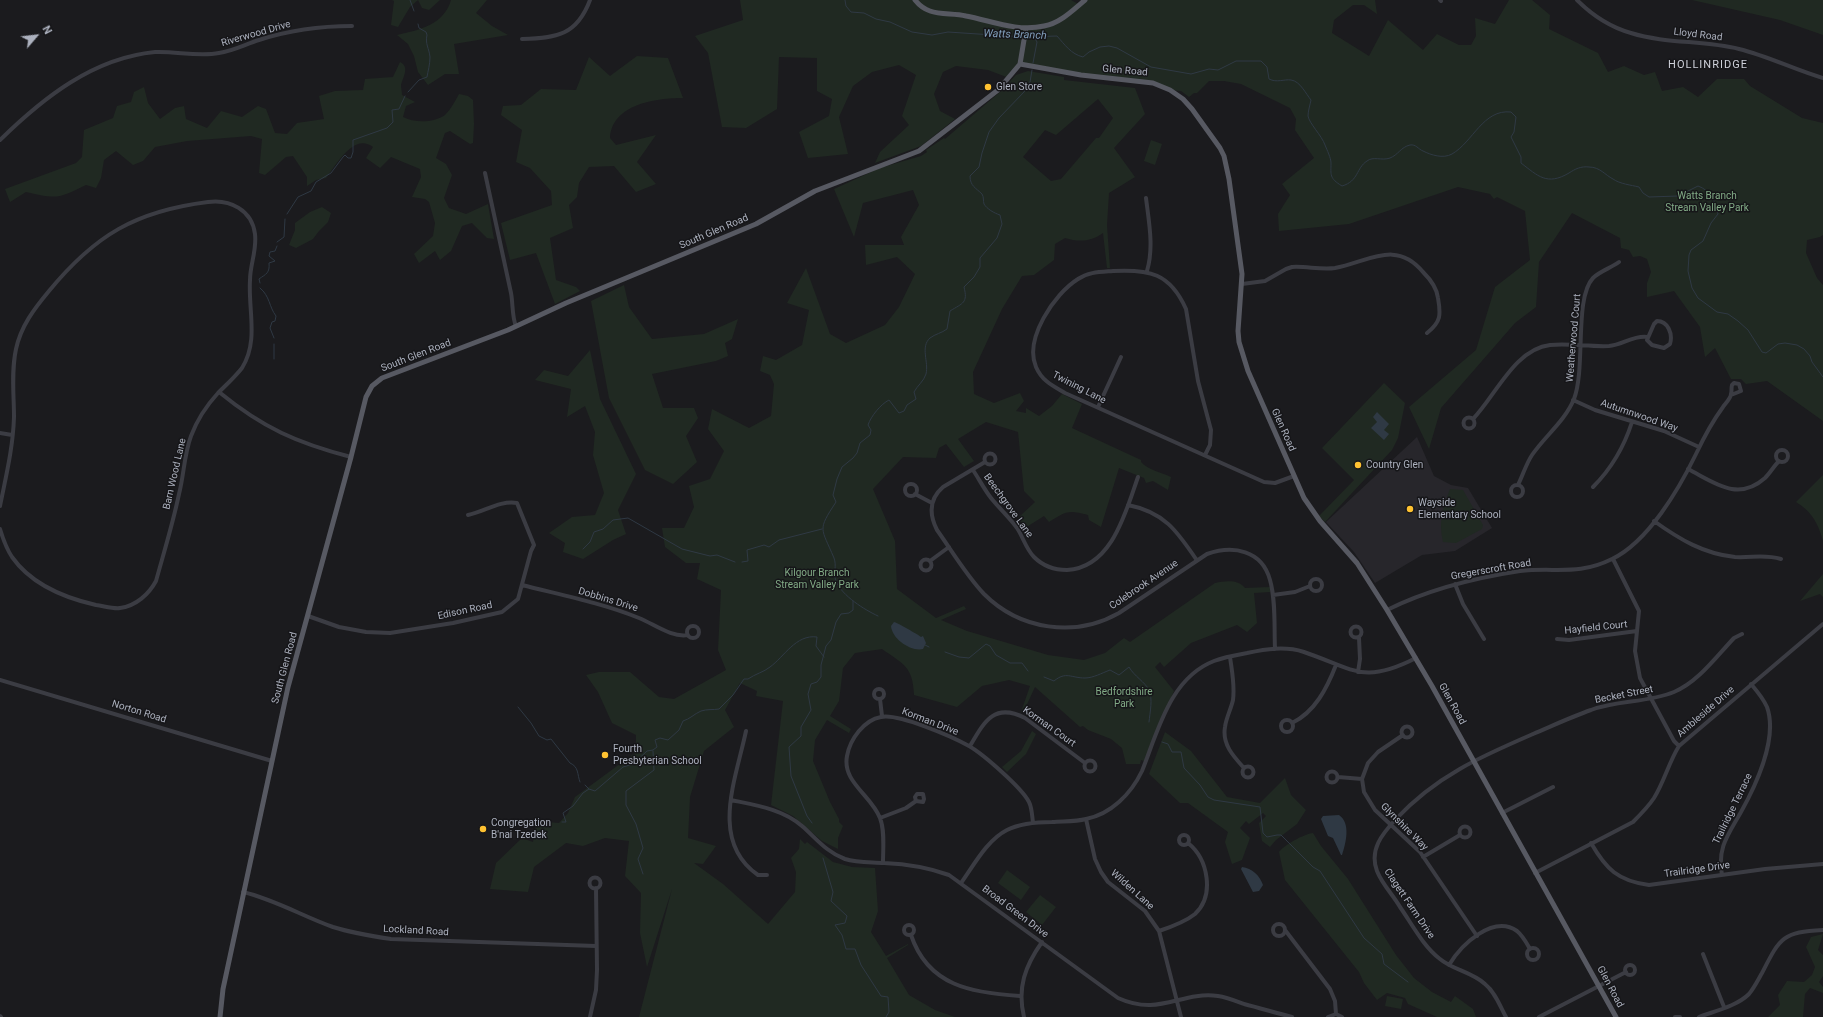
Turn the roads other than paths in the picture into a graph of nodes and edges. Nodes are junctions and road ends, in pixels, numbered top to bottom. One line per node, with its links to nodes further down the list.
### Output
1 (590, 0): 7 (street)
2 (915, 0): 6 (main road)
3 (1085, 0): 6 (main road)
4 (1577, 0): 9 (street, Lloyd Road)
5 (352, 26): 10 (street, Riverwood Drive)
6 (1026, 31): 8 (main road)
7 (522, 39)
8 (1020, 64): 15 (main road, Glen Road); 16 (main road, South Glen Road)
9 (1823, 78)
10 (0, 140)
11 (485, 173): 16 (street)
12 (1146, 198): 14 (street)
13 (1619, 262): 19 (street, Weatherwood Court)
14 (1147, 271): 24 (street, Twining Lane); 30 (street, Twining Lane)
15 (1242, 284): 17 (street); 37 (main road, Glen Road)
16 (516, 326): 31 (main road, South Glen Road)
17 (1427, 333)
18 (1647, 337): 18 (street); 19 (street)
19 (1582, 346): 23 (street, Weatherwood Court); 25 (street)
20 (1121, 357): 24 (street)
21 (219, 392): 28 (street, Barn Wood Lane); 31 (street); 46 (street, Barn Wood Lane)
22 (1731, 395): 29 (street, Gregerscroft Road)
23 (1573, 400): 26 (street, Autumnwood Way); 38 (street, Weatherwood Court)
24 (1098, 407): 30 (street, Twining Lane)
25 (1473, 419)
26 (1632, 422): 29 (street, Autumnwood Way); 39 (street)
27 (0, 433): 28 (street)
28 (12, 435): 43 (street, Barn Wood Lane)
29 (1699, 447): 34 (street, Gregerscroft Road)
30 (1205, 455): 37 (street, Twining Lane)
31 (352, 457): 57 (main road, South Glen Road)
32 (1779, 461): 34 (street)
33 (985, 462): 35 (street)
34 (1688, 469): 45 (street, Gregerscroft Road)
35 (973, 470): 41 (street); 42 (street, Beechgrove Lane)
36 (1138, 476): 42 (street, Beechgrove Lane)
37 (1294, 476): 56 (main road, Glen Road)
38 (1518, 485)
39 (1594, 487)
40 (915, 494): 41 (street)
41 (932, 503): 47 (street, Colebrook Avenue)
42 (1128, 505): 48 (street)
43 (0, 506)
44 (468, 515): 53 (street, Edison Road)
45 (1654, 521): 49 (street, Gregerscroft Road); 50 (street)
46 (0, 529)
47 (949, 547): 48 (street, Colebrook Avenue); 51 (street)
48 (1196, 559): 55 (street, Colebrook Avenue)
49 (1613, 559): 52 (street, Gregerscroft Road); 59 (street)
50 (1781, 559)
51 (930, 561)
52 (1455, 584): 56 (street, Gregerscroft Road); 63 (street)
53 (522, 585): 57 (street, Edison Road); 61 (street, Dobbins Drive)
54 (1310, 586): 55 (street)
55 (1273, 595): 65 (street, Colebrook Avenue)
56 (1387, 610): 67 (main road, Glen Road)
57 (308, 616): 80 (main road, South Glen Road)
58 (1823, 624): 71 (street, Ambleside Drive)
59 (1637, 631): 64 (street, Hayfield Court); 72 (street)
60 (1742, 634): 72 (street, Becket Street)
61 (688, 635)
62 (1359, 638): 69 (street)
63 (1484, 639)
64 (1556, 639)
65 (1275, 649): 66 (street); 68 (street)
66 (1230, 657): 83 (street); 91 (street)
67 (1416, 658): 69 (street); 81 (main road, Glen Road)
68 (1336, 666): 69 (street); 75 (street)
69 (1358, 672)
70 (0, 680): 80 (street, Norton Road)
71 (1751, 684): 79 (street, Ambleside Drive); 101 (street, Trailridge Terrace)
72 (1651, 698): 79 (street); 81 (street, Becket Street)
73 (880, 699): 74 (street)
74 (882, 716): 78 (street, Korman Drive); 90 (street)
75 (1292, 723)
76 (746, 732): 87 (street)
77 (1402, 735): 85 (street)
78 (970, 746): 82 (street, Korman Court); 92 (street, Korman Drive)
79 (1679, 746): 96 (street, Ambleside Drive)
80 (272, 761): 105 (main road, South Glen Road)
81 (1474, 761): 89 (main road, Glen Road); 93 (street, Clagett Farm Drive)
82 (1085, 762)
83 (1244, 768)
84 (1338, 777): 85 (street)
85 (1362, 779): 93 (street, Glynshire Way)
86 (1553, 787): 89 (street)
87 (731, 800): 98 (street, Broad Green Drive); 102 (street)
88 (916, 801): 90 (street)
89 (1502, 813): 100 (main road, Glen Road)
90 (880, 818): 98 (street)
91 (1086, 819): 92 (street); 108 (street, Wilden Lane)
92 (1033, 823): 103 (street)
93 (1391, 824): 97 (street, Glynshire Way); 115 (street, Clagett Farm Drive)
94 (1460, 835): 97 (street)
95 (1188, 843): 108 (street)
96 (1591, 844): 100 (street, Ambleside Drive); 101 (street, Trailridge Drive)
97 (1423, 857): 110 (street, Glynshire Way)
98 (883, 863): 103 (street, Broad Green Drive)
99 (1823, 864): 101 (street, Trailridge Drive)
100 (1535, 873): 117 (main road, Glen Road)
101 (1722, 875)
102 (767, 876)
103 (962, 883): 111 (street, Broad Green Drive)
104 (596, 888): 112 (street)
105 (243, 892): 112 (street, Lockland Road); 122 (main road, South Glen Road)
106 (1285, 930): 121 (street)
107 (1823, 930): 120 (street)
108 (1159, 931): 119 (street, Wilden Lane)
109 (911, 934): 118 (street)
110 (1477, 936): 113 (street); 115 (street)
111 (1042, 942): 118 (street); 119 (street, Broad Green Drive)
112 (596, 946): 123 (street)
113 (1530, 949)
114 (1703, 954): 120 (street)
115 (1449, 965): 129 (street, Clagett Farm Drive)
116 (1626, 972): 117 (street)
117 (1599, 986): 130 (street); 131 (main road, Glen Road)
118 (1020, 996): 124 (street)
119 (1178, 1002): 125 (street, Wilden Lane); 126 (street, Broad Green Drive)
120 (1724, 1007): 134 (street)
121 (1336, 1014): 127 (street); 128 (street)
122 (220, 1017)
123 (590, 1017)
124 (1024, 1017)
125 (1181, 1017)
126 (1292, 1017)
127 (1328, 1017)
128 (1342, 1017)
129 (1506, 1017)
130 (1539, 1017)
131 (1616, 1017)
132 (1675, 1017): 133 (street)
133 (1680, 1017)
134 (1699, 1017)

